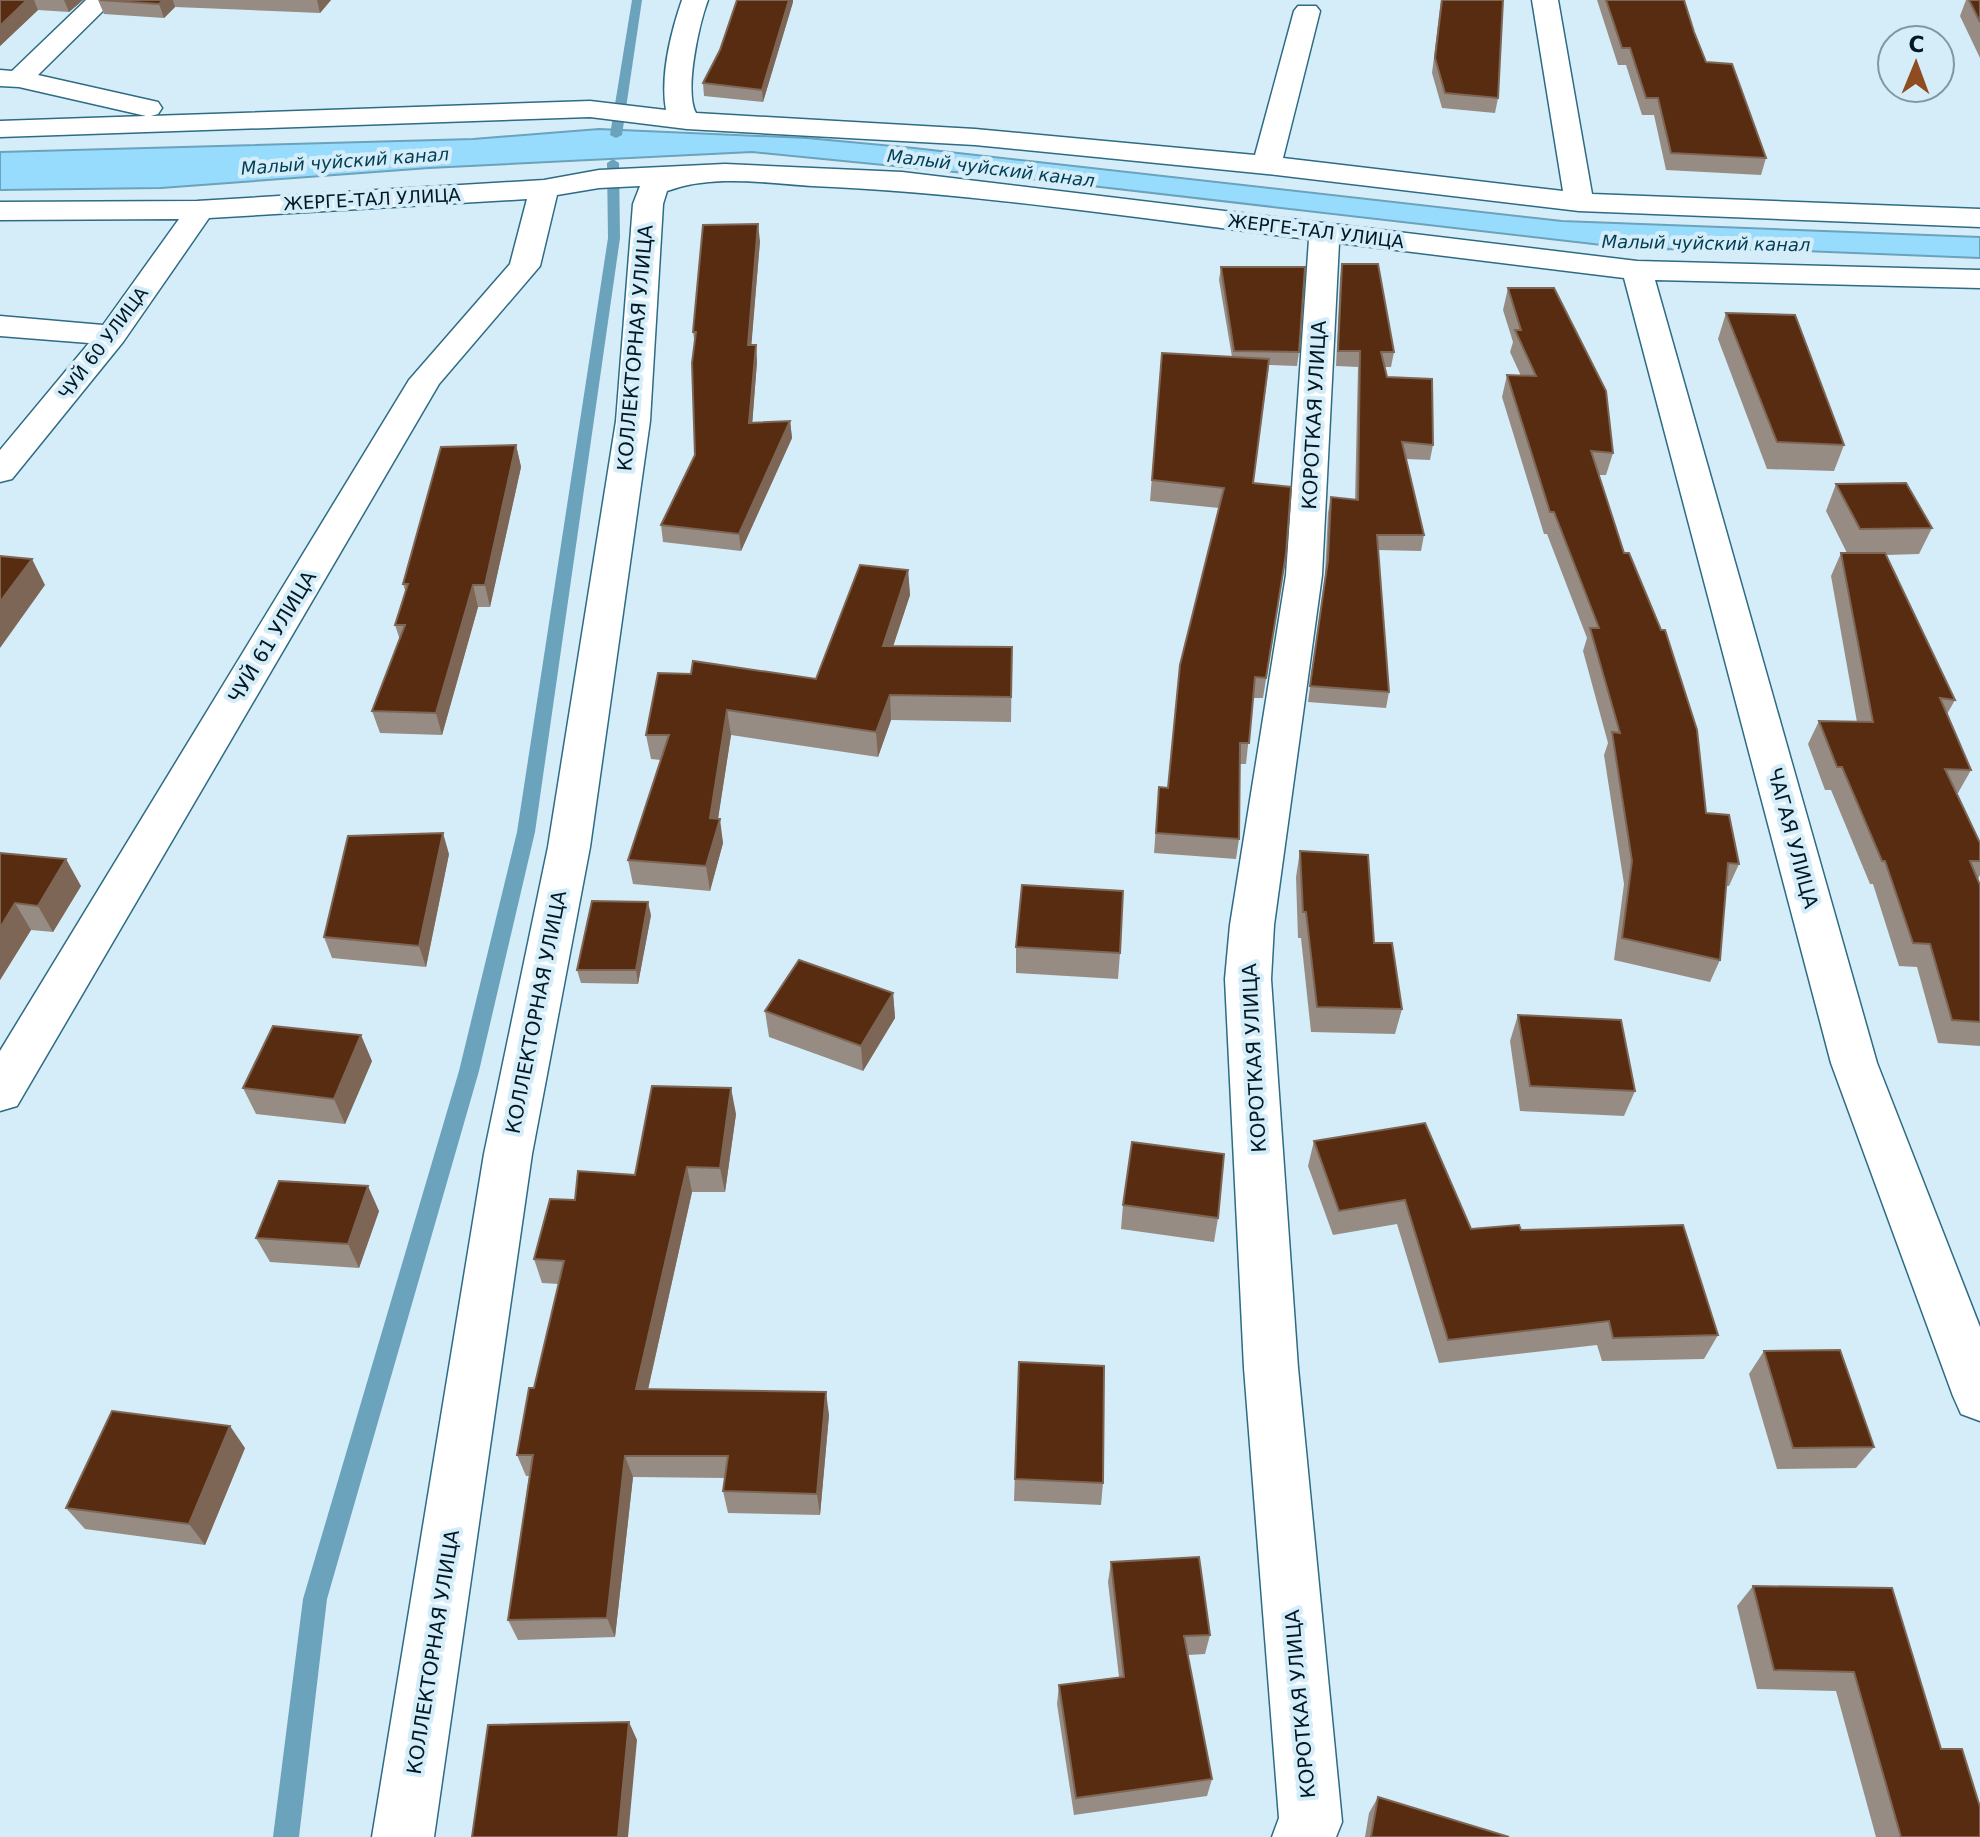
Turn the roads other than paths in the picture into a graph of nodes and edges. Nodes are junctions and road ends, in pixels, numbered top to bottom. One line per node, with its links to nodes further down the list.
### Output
1 (101, 0): 5 (street)
2 (695, 0): 6 (street)
3 (1545, 0): 12 (street)
4 (1307, 11): 9 (street)
5 (10, 78): 7 (street)
6 (687, 121): 7 (street); 9 (street)
7 (213, 123): 8 (street)
8 (0, 129)
9 (1267, 165): 12 (street)
10 (669, 181): 11 (street, ЖЕРГЕ-ТАЛ УЛИЦА); 16 (street, ЖЕРГЕ-ТАЛ УЛИЦА); 24 (street, КОЛЛЕКТОРНАЯ УЛИЦА)
11 (544, 189): 13 (street, ЖЕРГЕ-ТАЛ УЛИЦА); 22 (street, ЧУЙ 61 УЛИЦА)
12 (1579, 202): 15 (street)
13 (201, 209): 14 (street, ЖЕРГЕ-ТАЛ УЛИЦА); 20 (street, ЧУЙ 60 УЛИЦА)
14 (0, 211)
15 (1980, 218)
16 (1325, 232): 17 (street, ЖЕРГЕ-ТАЛ УЛИЦА); 25 (street, КОРОТКАЯ УЛИЦА)
17 (1637, 270): 18 (street, ЖЕРГЕ-ТАЛ УЛИЦА); 23 (street, ЧАГАЯ УЛИЦА)
18 (1980, 279)
19 (0, 326): 20 (street)
20 (112, 335): 21 (street, ЧУЙ 60 УЛИЦА)
21 (0, 472)
22 (0, 1092)
23 (1976, 1376)
24 (403, 1837)
25 (1303, 1837)

